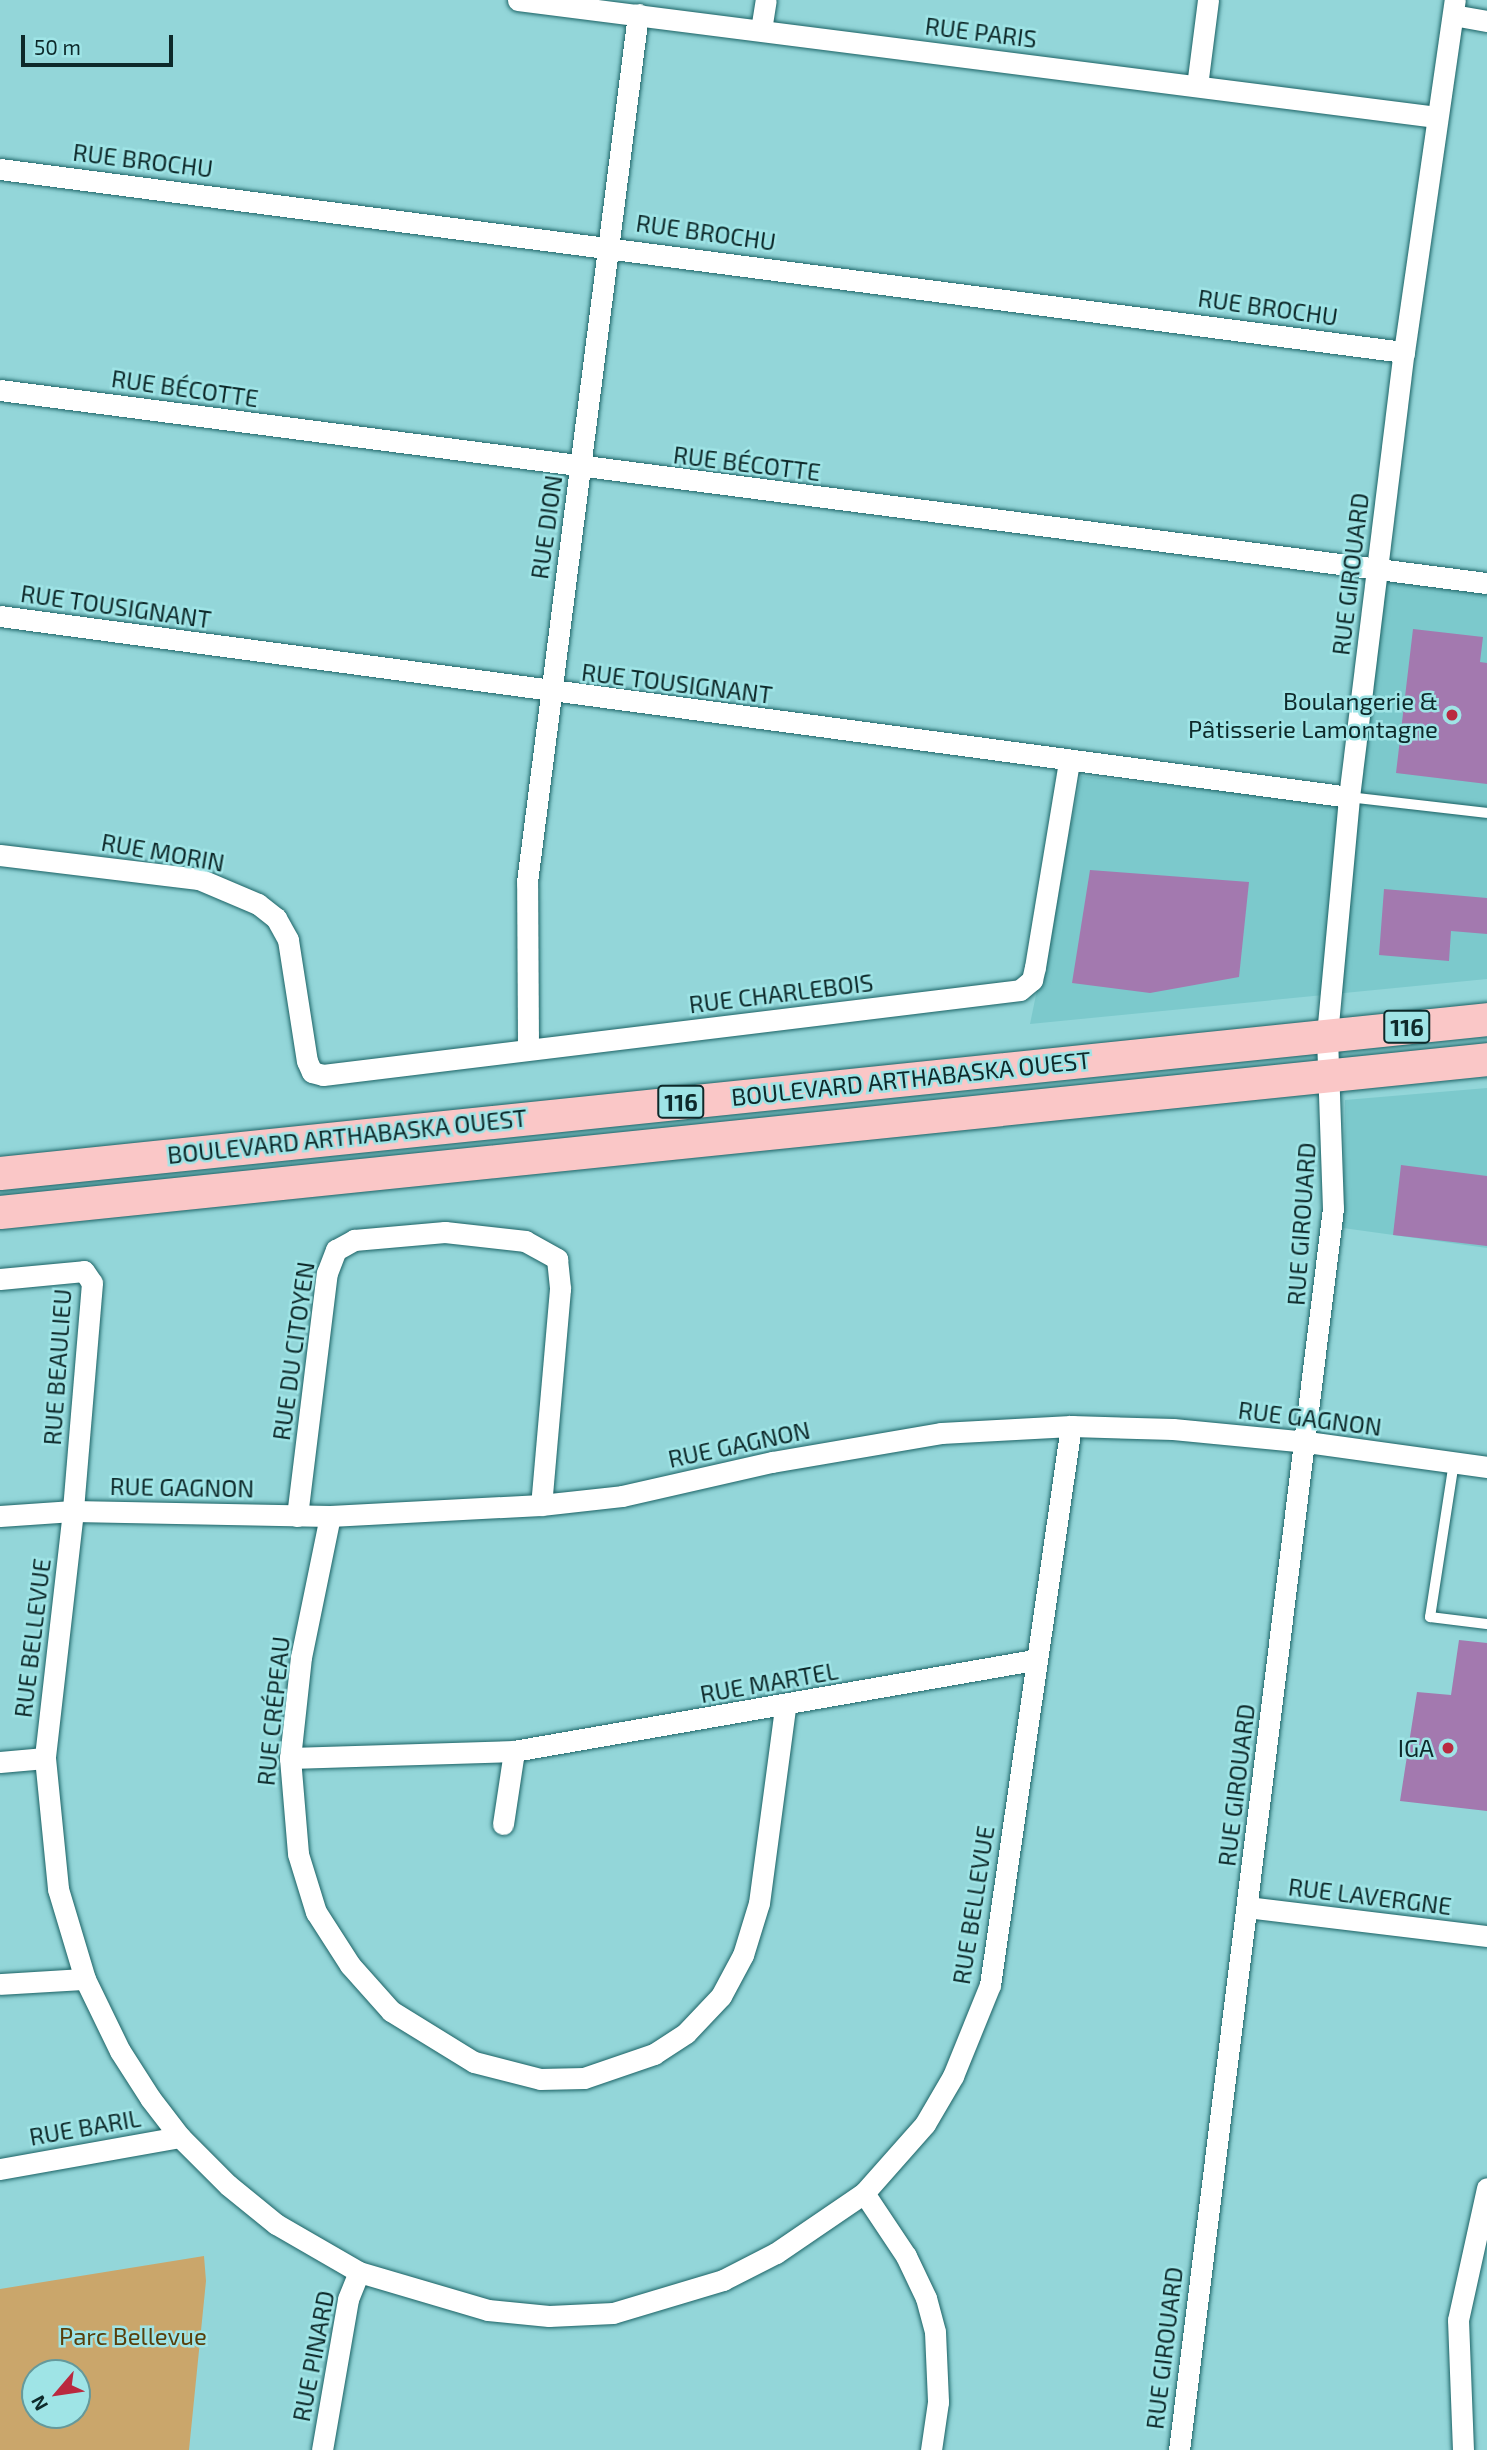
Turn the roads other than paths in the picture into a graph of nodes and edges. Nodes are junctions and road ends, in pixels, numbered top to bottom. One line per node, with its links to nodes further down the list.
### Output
1 (518, 0): 5 (street, RUE PARIS)
2 (766, 0): 7 (street)
3 (1208, 0): 8 (street)
4 (1454, 8): 6 (street); 9 (street, RUE GIROUARD)
5 (638, 14): 7 (street, RUE PARIS); 11 (street, RUE DION)
6 (1487, 20)
7 (761, 30): 8 (street, RUE PARIS)
8 (1197, 86): 9 (street, RUE PARIS)
9 (1437, 117): 12 (street, RUE GIROUARD)
10 (0, 169): 11 (street, RUE BROCHU)
11 (606, 245): 12 (street, RUE BROCHU); 14 (street, RUE DION)
12 (1404, 352): 15 (street, RUE GIROUARD)
13 (0, 390): 14 (street, RUE BÉCOTTE)
14 (581, 468): 15 (street, RUE BÉCOTTE); 18 (street, RUE DION)
15 (1377, 571): 16 (street, RUE BÉCOTTE); 20 (street, RUE GIROUARD)
16 (1487, 583)
17 (0, 616): 18 (street, RUE TOUSIGNANT)
18 (549, 693): 19 (street, RUE TOUSIGNANT); 25 (street, RUE DION)
19 (1069, 761): 20 (street, RUE TOUSIGNANT); 25 (street, RUE CHARLEBOIS)
20 (1349, 797): 21 (lane); 24 (street, RUE GIROUARD)
21 (1487, 813)
22 (0, 855): 27 (street, RUE MORIN)
23 (1487, 1019): 24 (main road, BOULEVARD ARTHABASKA OUEST / 116)
24 (1327, 1035): 28 (street, RUE GIROUARD); 29 (main road, BOULEVARD ARTHABASKA OUEST / 116)
25 (528, 1049): 27 (street, RUE CHARLEBOIS)
26 (1487, 1059): 28 (main road, BOULEVARD ARTHABASKA OUEST / 116)
27 (312, 1072)
28 (1327, 1074): 30 (main road, BOULEVARD ARTHABASKA OUEST / 116); 33 (street, RUE GIROUARD)
29 (0, 1173)
30 (0, 1212)
31 (0, 1279): 37 (street, RUE BEAULIEU)
32 (1071, 1426): 33 (street, RUE GAGNON); 36 (street, RUE GAGNON); 42 (street, RUE BELLEVUE)
33 (1307, 1442): 34 (street, RUE GAGNON); 49 (street, RUE GIROUARD)
34 (1454, 1462): 35 (street, RUE GAGNON); 41 (lane)
35 (1487, 1467)
36 (541, 1505): 39 (street, RUE DU CITOYEN); 40 (street, RUE GAGNON)
37 (74, 1511): 38 (street, RUE GAGNON); 39 (street, RUE GAGNON); 45 (street, RUE BELLEVUE)
38 (0, 1516)
39 (297, 1516): 40 (street, RUE GAGNON)
40 (330, 1516): 46 (street, RUE CRÉPEAU)
41 (1487, 1624)
42 (1034, 1660): 43 (street, RUE MARTEL); 56 (street, RUE BELLEVUE)
43 (785, 1707): 44 (street, RUE MARTEL); 46 (street, RUE CRÉPEAU)
44 (514, 1751): 46 (street, RUE MARTEL); 48 (street)
45 (45, 1758): 47 (street); 51 (street, RUE BELLEVUE)
46 (290, 1758)
47 (0, 1762)
48 (503, 1824)
49 (1247, 1907): 50 (street, RUE LAVERGNE); 60 (street, RUE GIROUARD)
50 (1487, 1936)
51 (85, 1979): 52 (street); 53 (street, RUE BELLEVUE)
52 (0, 1984)
53 (180, 2137): 54 (street, RUE BARIL); 57 (street, RUE BELLEVUE)
54 (0, 2169)
55 (1487, 2188): 61 (street)
56 (864, 2193): 57 (street, RUE BELLEVUE); 59 (street)
57 (359, 2272): 58 (street, RUE PINARD)
58 (322, 2450)
59 (931, 2450)
60 (1178, 2450)
61 (1463, 2450)

